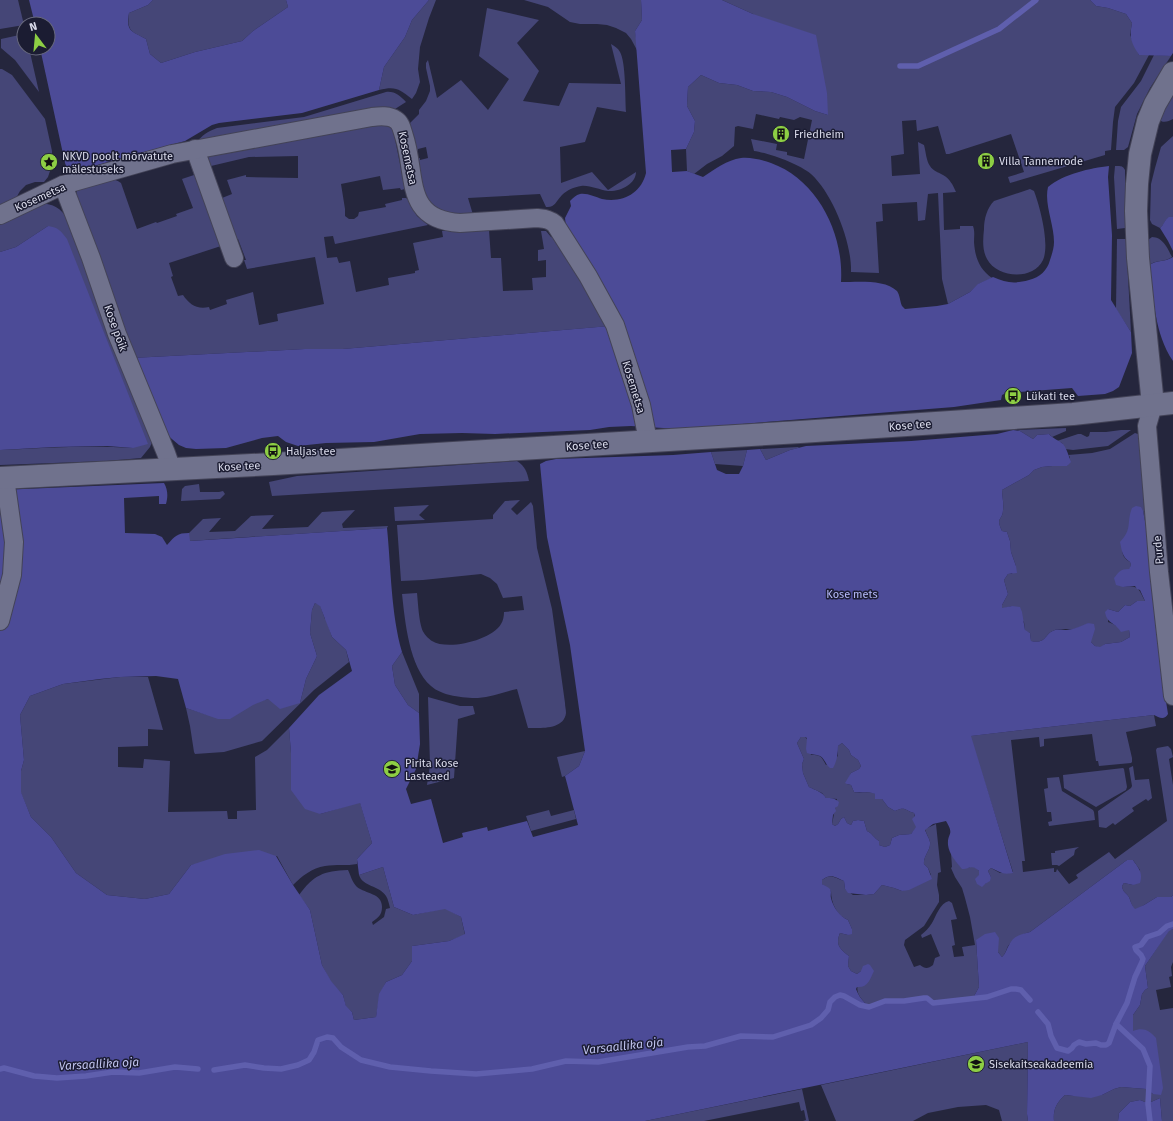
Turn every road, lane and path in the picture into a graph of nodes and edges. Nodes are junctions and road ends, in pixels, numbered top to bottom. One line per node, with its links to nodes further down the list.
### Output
1 (1173, 73): 6 (main road)
2 (195, 149): 3 (street, Kosemetsa); 5 (street); 7 (street, Kosemetsa)
3 (63, 185): 4 (street, Kosemetsa); 8 (street, Kose põik)
4 (0, 215)
5 (234, 258)
6 (1163, 404): 7 (main road, Kose tee); 11 (street, Purde)
7 (648, 441): 8 (main road, Kose tee)
8 (172, 470): 9 (main road, Kose tee)
9 (2, 478): 10 (street)
10 (0, 621)
11 (1173, 696)

